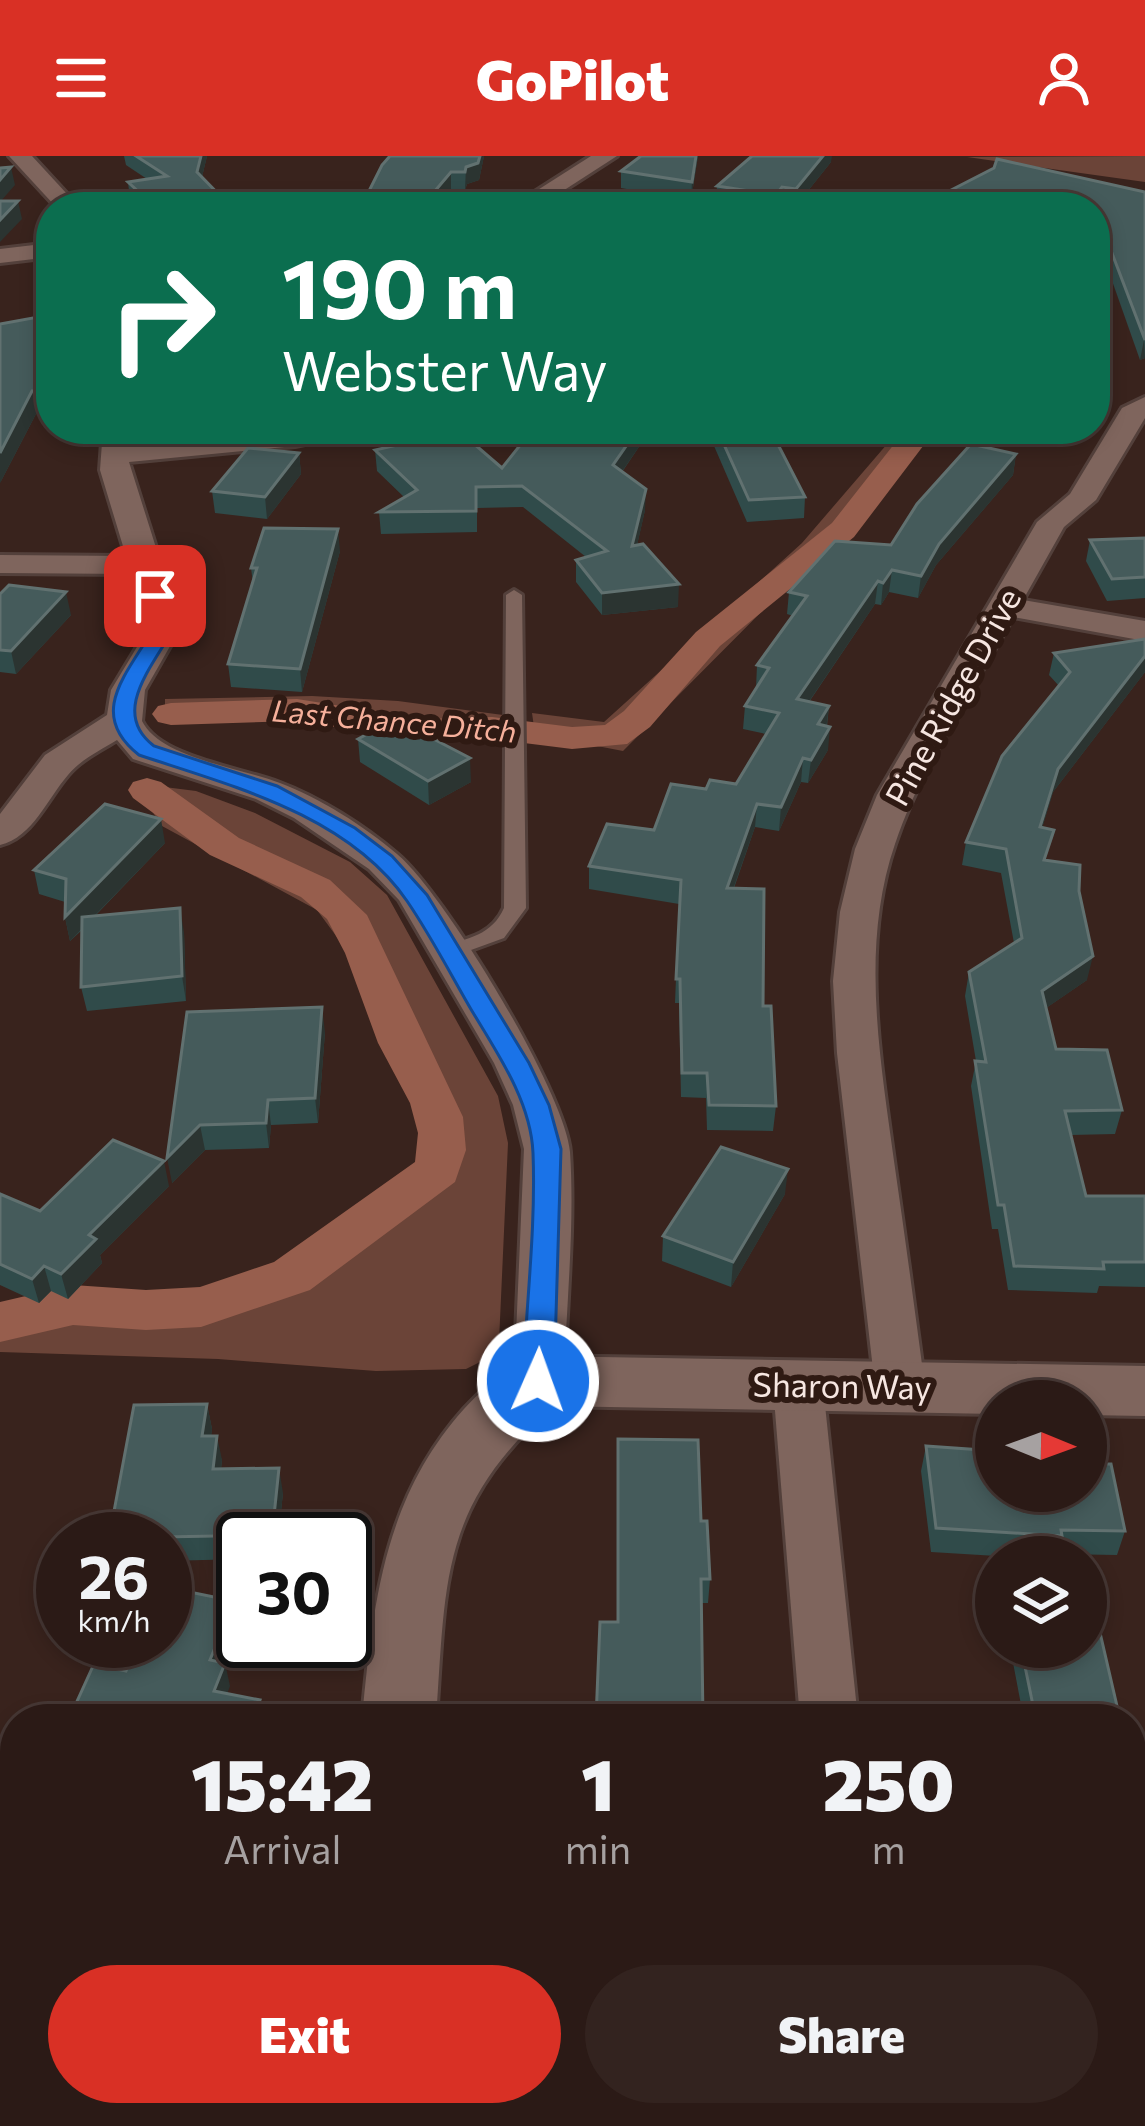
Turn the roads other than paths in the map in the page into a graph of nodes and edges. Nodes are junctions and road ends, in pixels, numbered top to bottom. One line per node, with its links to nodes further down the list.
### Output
1 (20, 156): 3 (street)
2 (606, 156): 4 (street)
3 (54, 192)
4 (547, 192)
5 (36, 252): 6 (street)
6 (0, 256)
7 (1145, 405): 12 (street, Pine Ridge Drive)
8 (116, 444): 10 (street)
9 (0, 564): 10 (street)
10 (145, 565): 14 (street)
11 (514, 595): 16 (lane)
12 (1003, 606): 13 (street); 19 (street, Pine Ridge Drive)
13 (1145, 631)
14 (121, 722): 15 (street); 16 (street)
15 (0, 834)
16 (449, 951): 17 (street)
17 (538, 1381): 18 (street, Sharon Way); 21 (street)
18 (798, 1386): 19 (street, Sharon Way); 22 (street)
19 (900, 1387): 20 (street, Sharon Way)
20 (1145, 1391)
21 (400, 1704)
22 (828, 1704)

